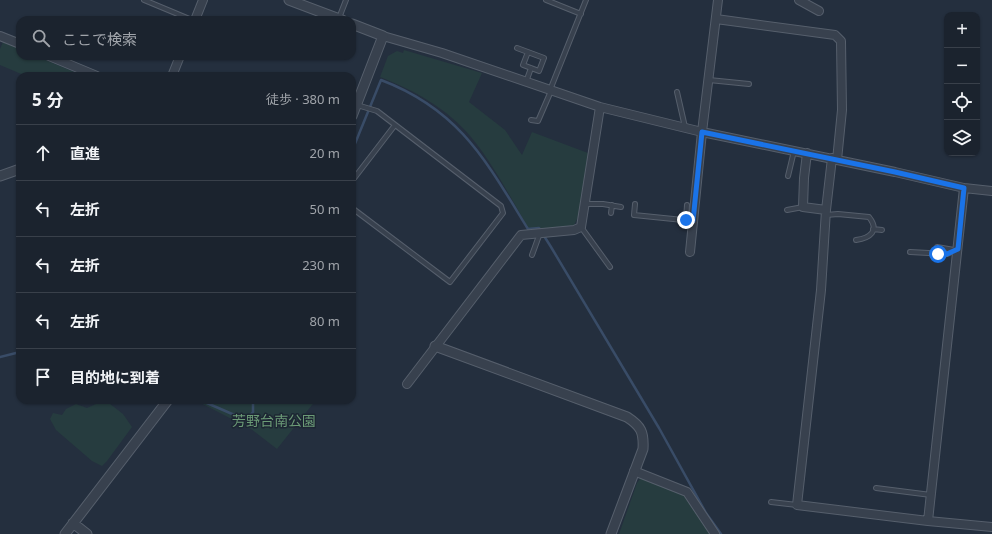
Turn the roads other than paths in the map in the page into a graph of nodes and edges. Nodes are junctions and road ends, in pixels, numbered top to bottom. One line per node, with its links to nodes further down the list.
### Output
1 (144, 0): 11 (lane)
2 (203, 0): 12 (street)
3 (289, 0): 13 (street)
4 (346, 0): 14 (lane)
5 (546, 0): 10 (lane)
6 (586, 0): 10 (lane)
7 (718, 0): 15 (street)
8 (799, 0): 9 (street)
9 (819, 11)
10 (580, 14): 30 (lane)
11 (184, 16)
12 (196, 16)
13 (332, 16)
14 (341, 16)
15 (716, 19): 27 (street); 40 (street)
16 (356, 26): 18 (street)
17 (0, 36): 19 (street)
18 (383, 36): 28 (street); 32 (street)
19 (16, 42)
20 (518, 48): 21 (lane)
21 (528, 52): 24 (lane); 24 (lane)
22 (59, 60): 25 (street)
23 (178, 60): 26 (street)
24 (532, 68): 28 (lane)
25 (87, 72)
26 (174, 72)
27 (709, 80): 29 (lane); 37 (street)
28 (526, 82): 30 (street)
29 (749, 84)
30 (550, 91): 33 (street); 34 (lane)
31 (677, 92): 36 (lane)
32 (357, 104): 35 (lane)
33 (600, 107): 36 (street); 47 (street)
34 (531, 120)
35 (395, 125): 43 (lane); 54 (lane)
36 (685, 128): 37 (street)
37 (702, 132): 38 (street); 57 (street)
38 (794, 150): 39 (street); 44 (lane)
39 (807, 153): 40 (street); 52 (street)
40 (834, 159): 45 (street); 56 (street)
41 (16, 170): 42 (street)
42 (0, 176)
43 (356, 176)
44 (788, 176)
45 (964, 188): 46 (street); 64 (street)
46 (992, 190)
47 (585, 204): 50 (lane); 58 (street)
48 (635, 204): 57 (lane)
49 (687, 205): 57 (lane)
50 (612, 206): 51 (lane); 55 (lane)
51 (621, 207)
52 (803, 207): 53 (lane); 56 (street)
53 (787, 210)
54 (356, 211)
55 (611, 213)
56 (826, 213): 59 (lane); 76 (street)
57 (689, 221): 65 (street)
58 (582, 227): 61 (street); 68 (lane)
59 (873, 229): 60 (lane); 62 (lane)
60 (882, 230)
61 (540, 233): 67 (lane); 69 (street)
62 (856, 240)
63 (937, 247): 64 (lane)
64 (956, 249): 66 (lane); 74 (street)
65 (690, 252)
66 (910, 252)
67 (532, 255)
68 (610, 267)
69 (435, 346): 70 (street); 72 (street)
70 (407, 384)
71 (165, 404): 78 (street)
72 (634, 471): 82 (street); 83 (street)
73 (876, 488): 74 (lane)
74 (931, 495): 77 (street)
75 (771, 502): 76 (lane)
76 (797, 505): 77 (street)
77 (928, 521): 79 (street)
78 (74, 524): 80 (street); 81 (street)
79 (992, 528)
80 (65, 534)
81 (87, 534)
82 (611, 534)
83 (715, 534)

